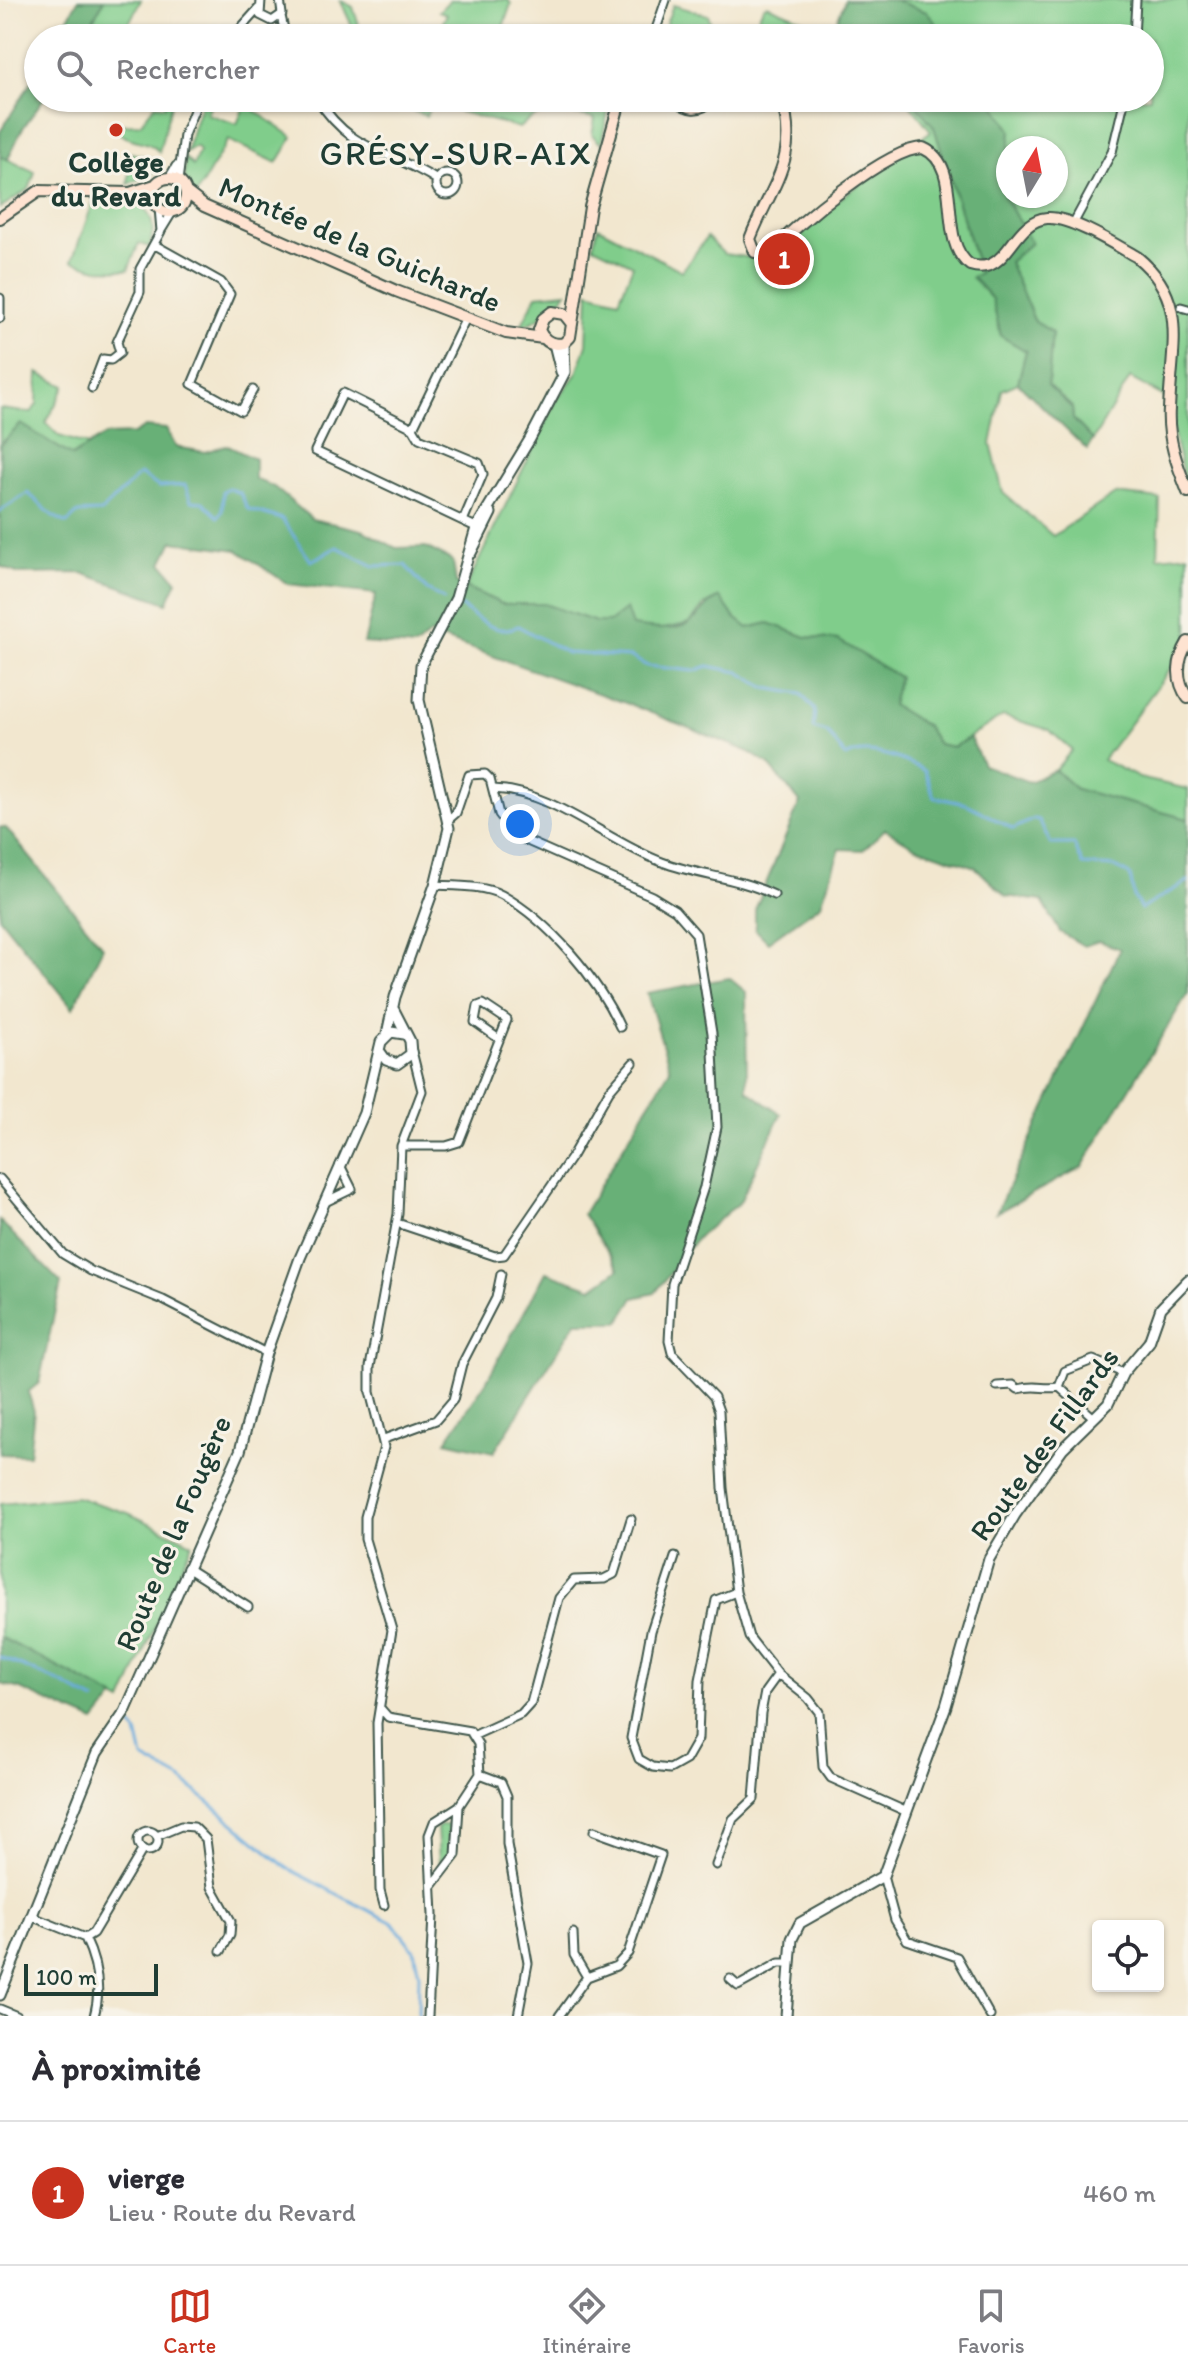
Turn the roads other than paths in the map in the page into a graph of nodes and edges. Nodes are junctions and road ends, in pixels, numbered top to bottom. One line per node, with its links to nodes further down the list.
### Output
1 (261, 0): 5 (street)
2 (280, 0): 6 (street)
3 (666, 0): 11 (street)
4 (1136, 0): 12 (street)
5 (258, 9): 7 (street); 8 (street)
6 (281, 16): 7 (street); 10 (street)
7 (267, 20): 8 (street); 9 (street)
8 (247, 24)
9 (272, 24)
10 (283, 24)
11 (658, 24)
12 (1135, 24)
13 (195, 112): 18 (street)
14 (326, 112): 19 (street)
15 (616, 112): 30 (main road)
16 (784, 112): 27 (main road)
17 (1122, 112): 27 (street)
18 (174, 179): 20 (main road); 21 (main road)
19 (437, 180)
20 (155, 185): 22 (main road); 23 (main road)
21 (186, 192): 24 (main road, Montée de la Guicharde); 25 (main road)
22 (130, 193): 23 (main road); 26 (main road)
23 (157, 206): 25 (main road); 28 (street)
24 (204, 206): 25 (main road); 35 (main road, Montée de la Guicharde)
25 (178, 208): 28 (street)
26 (0, 218)
27 (1073, 224): 32 (main road)
28 (161, 231): 29 (street)
29 (155, 245): 41 (street); 42 (street)
30 (576, 290): 33 (main road); 36 (main road)
31 (0, 298): 34 (street)
32 (1184, 308): 44 (main road)
33 (558, 312): 36 (main road); 37 (main road)
34 (0, 318)
35 (466, 318): 38 (main road, Montée de la Guicharde); 43 (street)
36 (572, 324): 40 (main road)
37 (540, 325): 38 (main road, Montée de la Guicharde); 39 (main road)
38 (517, 335): 39 (main road, Montée de la Guicharde)
39 (543, 338): 40 (main road)
40 (559, 344): 46 (street)
41 (92, 388)
42 (253, 390)
43 (413, 428): 45 (street); 45 (street)
44 (1188, 492)
45 (463, 521): 46 (street)
46 (480, 529): 50 (street)
47 (1188, 642): 48 (main road)
48 (1188, 698)
49 (493, 789): 50 (street); 52 (street); 81 (street)
50 (449, 819): 51 (street)
51 (435, 885): 53 (street); 54 (street)
52 (774, 895)
53 (394, 1010): 55 (street); 56 (street)
54 (620, 1027)
55 (387, 1034): 56 (street); 59 (street)
56 (404, 1034): 58 (street)
57 (499, 1039): 57 (street); 65 (street)
58 (412, 1050): 60 (street); 63 (street)
59 (381, 1053): 61 (street); 64 (street, Route de la Fougère)
60 (405, 1061): 61 (street); 63 (street)
61 (392, 1063): 64 (street, Route de la Fougère)
62 (633, 1063): 69 (street)
63 (416, 1071): 65 (street)
64 (374, 1082): 66 (street, Route de la Fougère)
65 (401, 1146): 69 (street)
66 (339, 1163): 68 (street, Route de la Fougère); 68 (street)
67 (0, 1179): 72 (street)
68 (323, 1203): 72 (street, Route de la Fougère)
69 (397, 1223): 77 (street)
70 (501, 1274): 77 (street)
71 (1188, 1280): 73 (street, Route des Fillards)
72 (266, 1353): 80 (street, Route de la Fougère)
73 (1123, 1373): 75 (street); 76 (street, Route des Fillards)
74 (997, 1386): 75 (street)
75 (1059, 1387): 76 (street)
76 (1093, 1417): 88 (street, Route des Fillards)
77 (384, 1439): 84 (street)
78 (631, 1519): 85 (street)
79 (675, 1557): 81 (street)
80 (187, 1568): 82 (street); 96 (street, Route de la Fougère)
81 (736, 1592): 83 (street)
82 (248, 1607)
83 (778, 1674): 88 (street); 92 (street)
84 (381, 1709): 85 (street); 95 (street)
85 (475, 1735): 86 (street)
86 (480, 1774): 87 (street); 108 (street)
87 (459, 1806): 94 (street); 94 (street)
88 (905, 1811): 93 (street, Route des Fillards)
89 (594, 1831): 101 (street)
90 (157, 1836): 91 (street); 91 (street); 99 (street)
91 (143, 1849): 98 (street)
92 (716, 1865)
93 (883, 1876): 100 (street); 111 (street)
94 (432, 1887): 107 (street)
95 (384, 1905)
96 (33, 1917): 98 (street); 103 (street, Route de la Fougère)
97 (573, 1933): 101 (street)
98 (85, 1938): 106 (street)
99 (221, 1951)
100 (789, 1963): 102 (street); 110 (street)
101 (587, 1977): 109 (street)
102 (730, 1979)
103 (0, 1995)
104 (0, 2009): 105 (street)
105 (17, 2016)
106 (94, 2016)
107 (428, 2016)
108 (518, 2016)
109 (559, 2016)
110 (786, 2016)
111 (990, 2016)

